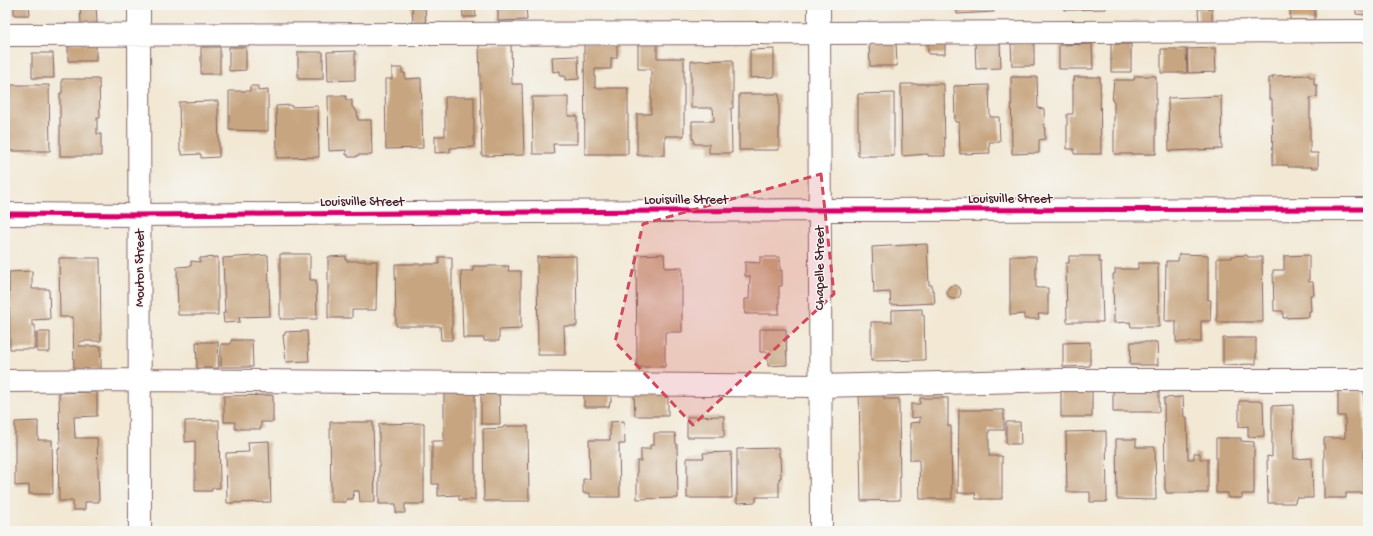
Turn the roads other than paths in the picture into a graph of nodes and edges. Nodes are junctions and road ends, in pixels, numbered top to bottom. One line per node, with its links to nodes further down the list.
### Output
1 (139, 5): 6 (street, Mouton Street)
2 (819, 5): 4 (street, Chapelle Street)
3 (1368, 31): 4 (street)
4 (819, 34): 6 (street); 8 (street, Chapelle Street)
5 (5, 35): 6 (street)
6 (139, 35): 10 (street, Mouton Street)
7 (1368, 209): 8 (street, Louisville Street)
8 (820, 210): 10 (street, Louisville Street); 14 (street, Chapelle Street)
9 (5, 214): 10 (street, Louisville Street)
10 (139, 214): 11 (street, Mouton Street)
11 (140, 380): 13 (street); 14 (street); 15 (street, Mouton Street)
12 (1368, 380): 14 (street)
13 (5, 381)
14 (820, 386): 16 (street, Chapelle Street)
15 (140, 531)
16 (821, 531)

